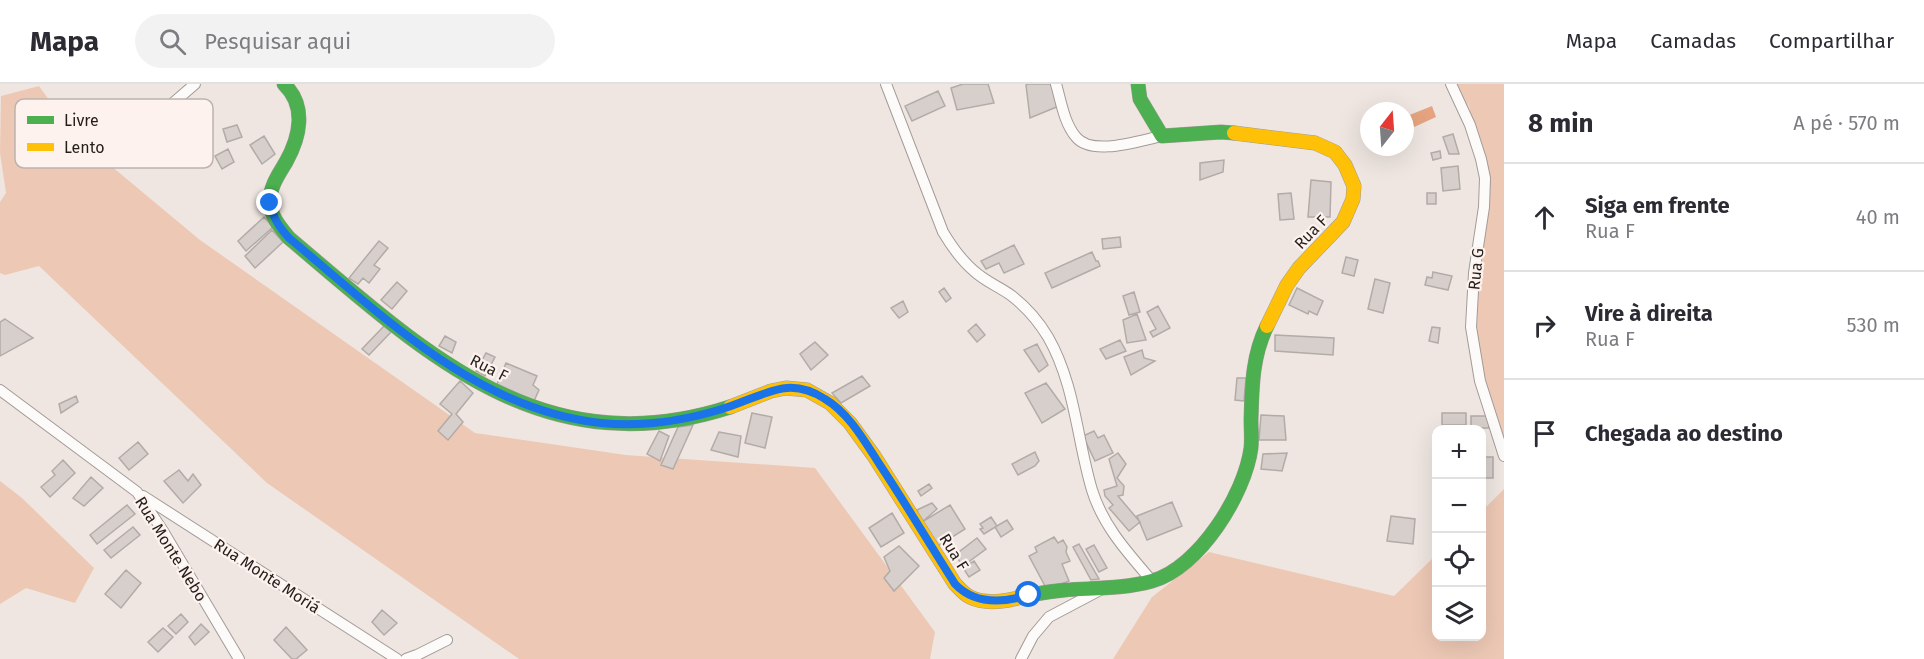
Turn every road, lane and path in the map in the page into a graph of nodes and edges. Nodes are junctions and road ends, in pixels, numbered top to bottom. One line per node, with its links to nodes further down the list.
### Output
1 (195, 84): 7 (street)
2 (284, 84): 13 (street, Rua F)
3 (886, 84): 12 (street)
4 (1056, 84): 8 (street)
5 (1138, 84): 8 (street)
6 (1451, 84): 10 (street, Rua G)
7 (178, 99)
8 (1162, 136): 12 (street, Rua F)
9 (0, 390): 11 (street, Rua Monte Nebo)
10 (1504, 456)
11 (137, 492): 15 (street, Rua Monte Nebo); 16 (street, Rua Monte Moriá)
12 (1152, 581): 13 (street, Rua F)
13 (1108, 587): 18 (street)
14 (447, 640): 17 (street)
15 (238, 659)
16 (397, 659)
17 (406, 659)
18 (1021, 659)

